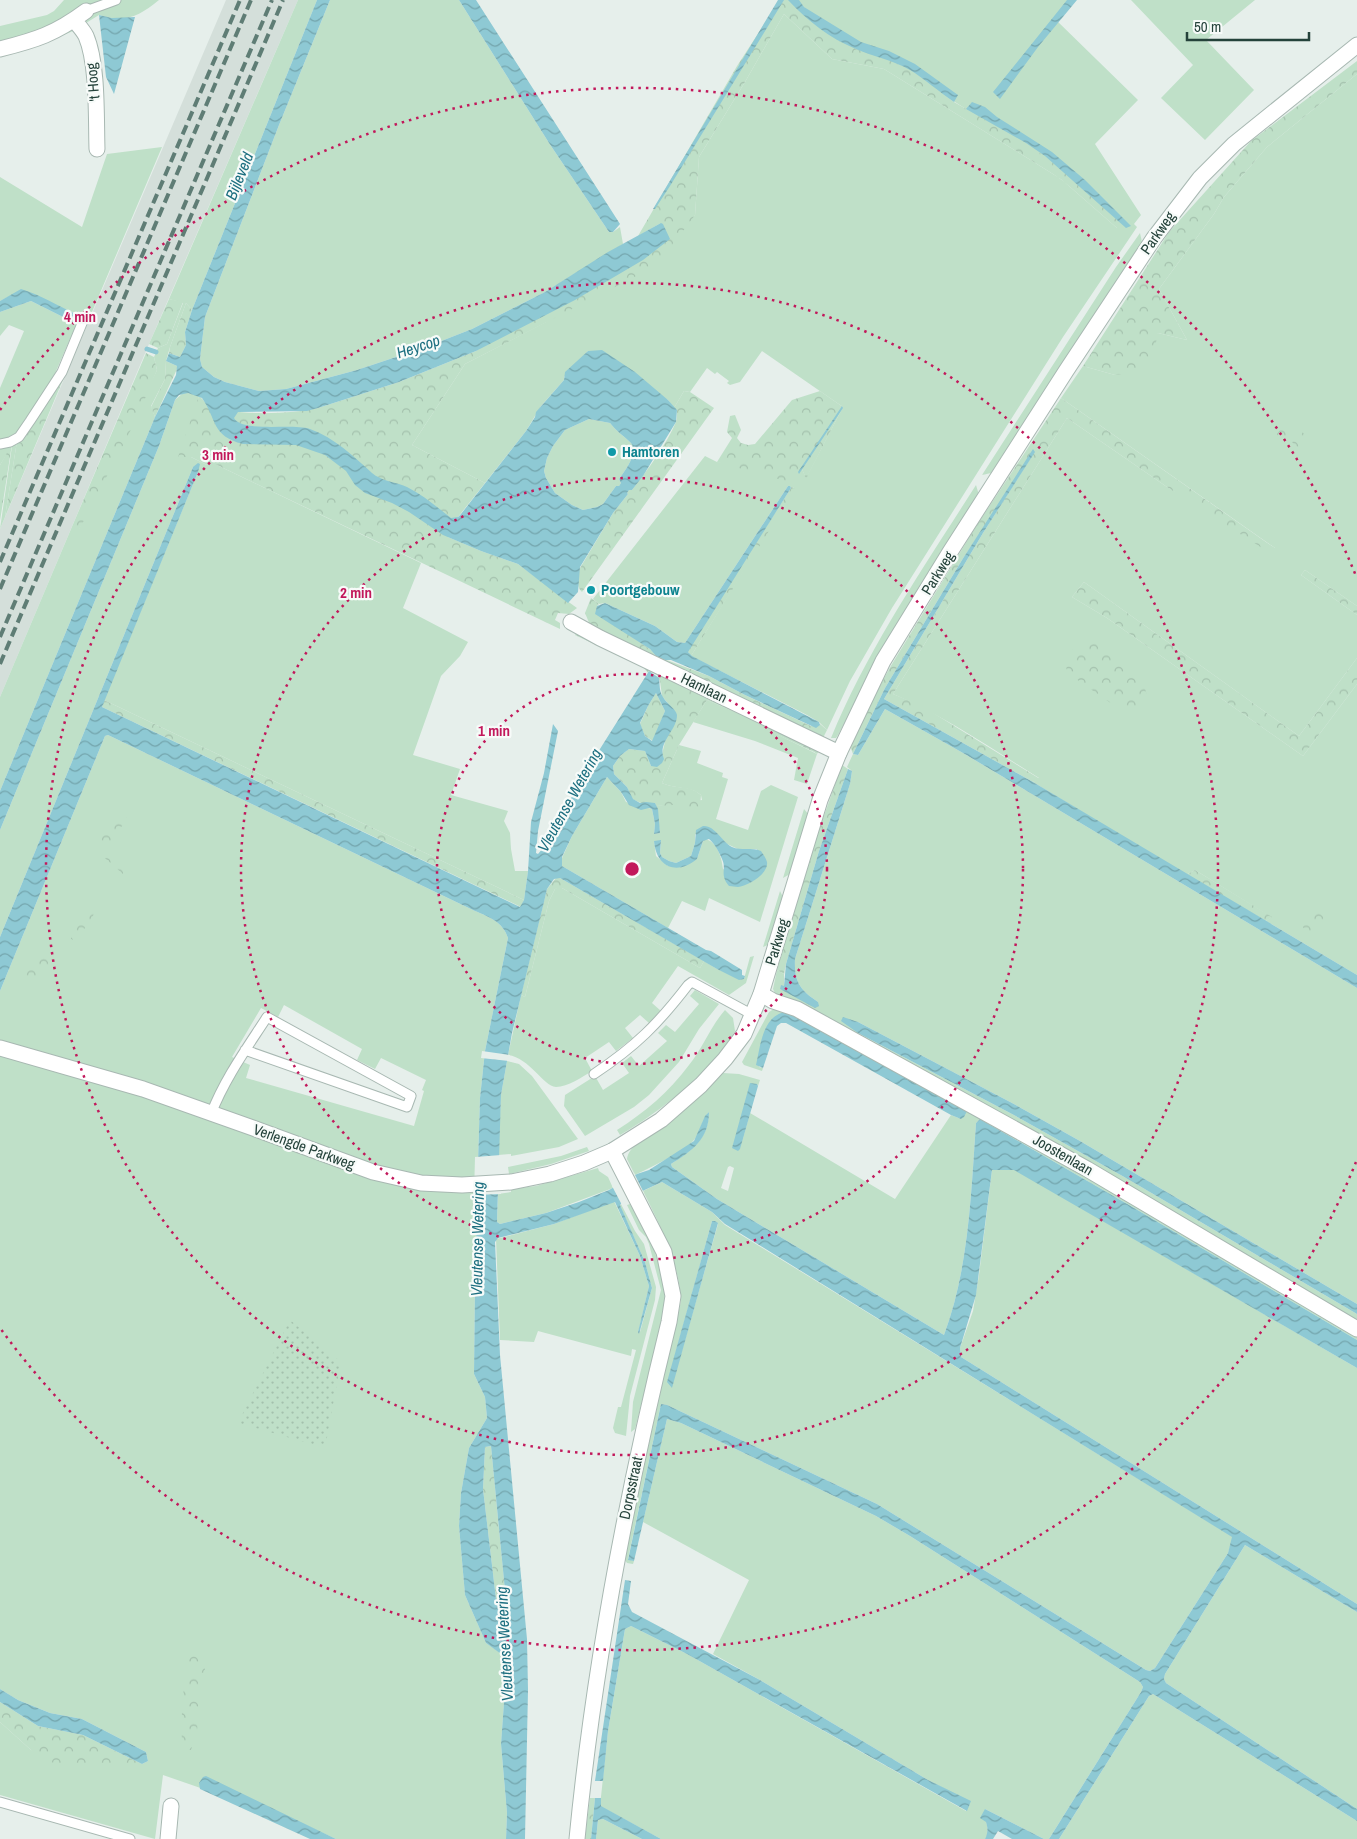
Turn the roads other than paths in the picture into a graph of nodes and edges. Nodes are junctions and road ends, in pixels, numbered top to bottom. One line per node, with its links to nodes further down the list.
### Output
1 (116, 0): 2 (lane)
2 (84, 10): 4 (street); 5 (street, 't Hoog)
3 (1357, 45): 9 (street, Parkweg)
4 (0, 49)
5 (97, 149)
6 (82, 321): 7 (lane)
7 (0, 444)
8 (571, 622): 9 (street, Hamlaan)
9 (839, 753): 10 (street, Parkweg)
10 (761, 994): 11 (street, Parkweg); 17 (street, Joostenlaan)
11 (753, 1015): 14 (lane); 16 (street, Parkweg)
12 (0, 1048): 15 (street, Verlengde Parkweg)
13 (245, 1050): 13 (lane); 15 (lane)
14 (594, 1074)
15 (212, 1114): 16 (street, Verlengde Parkweg)
16 (612, 1151): 22 (street, Dorpsstraat)
17 (1357, 1328)
18 (0, 1802): 20 (lane)
19 (171, 1806): 21 (street)
20 (130, 1839)
21 (168, 1839)
22 (577, 1839)

